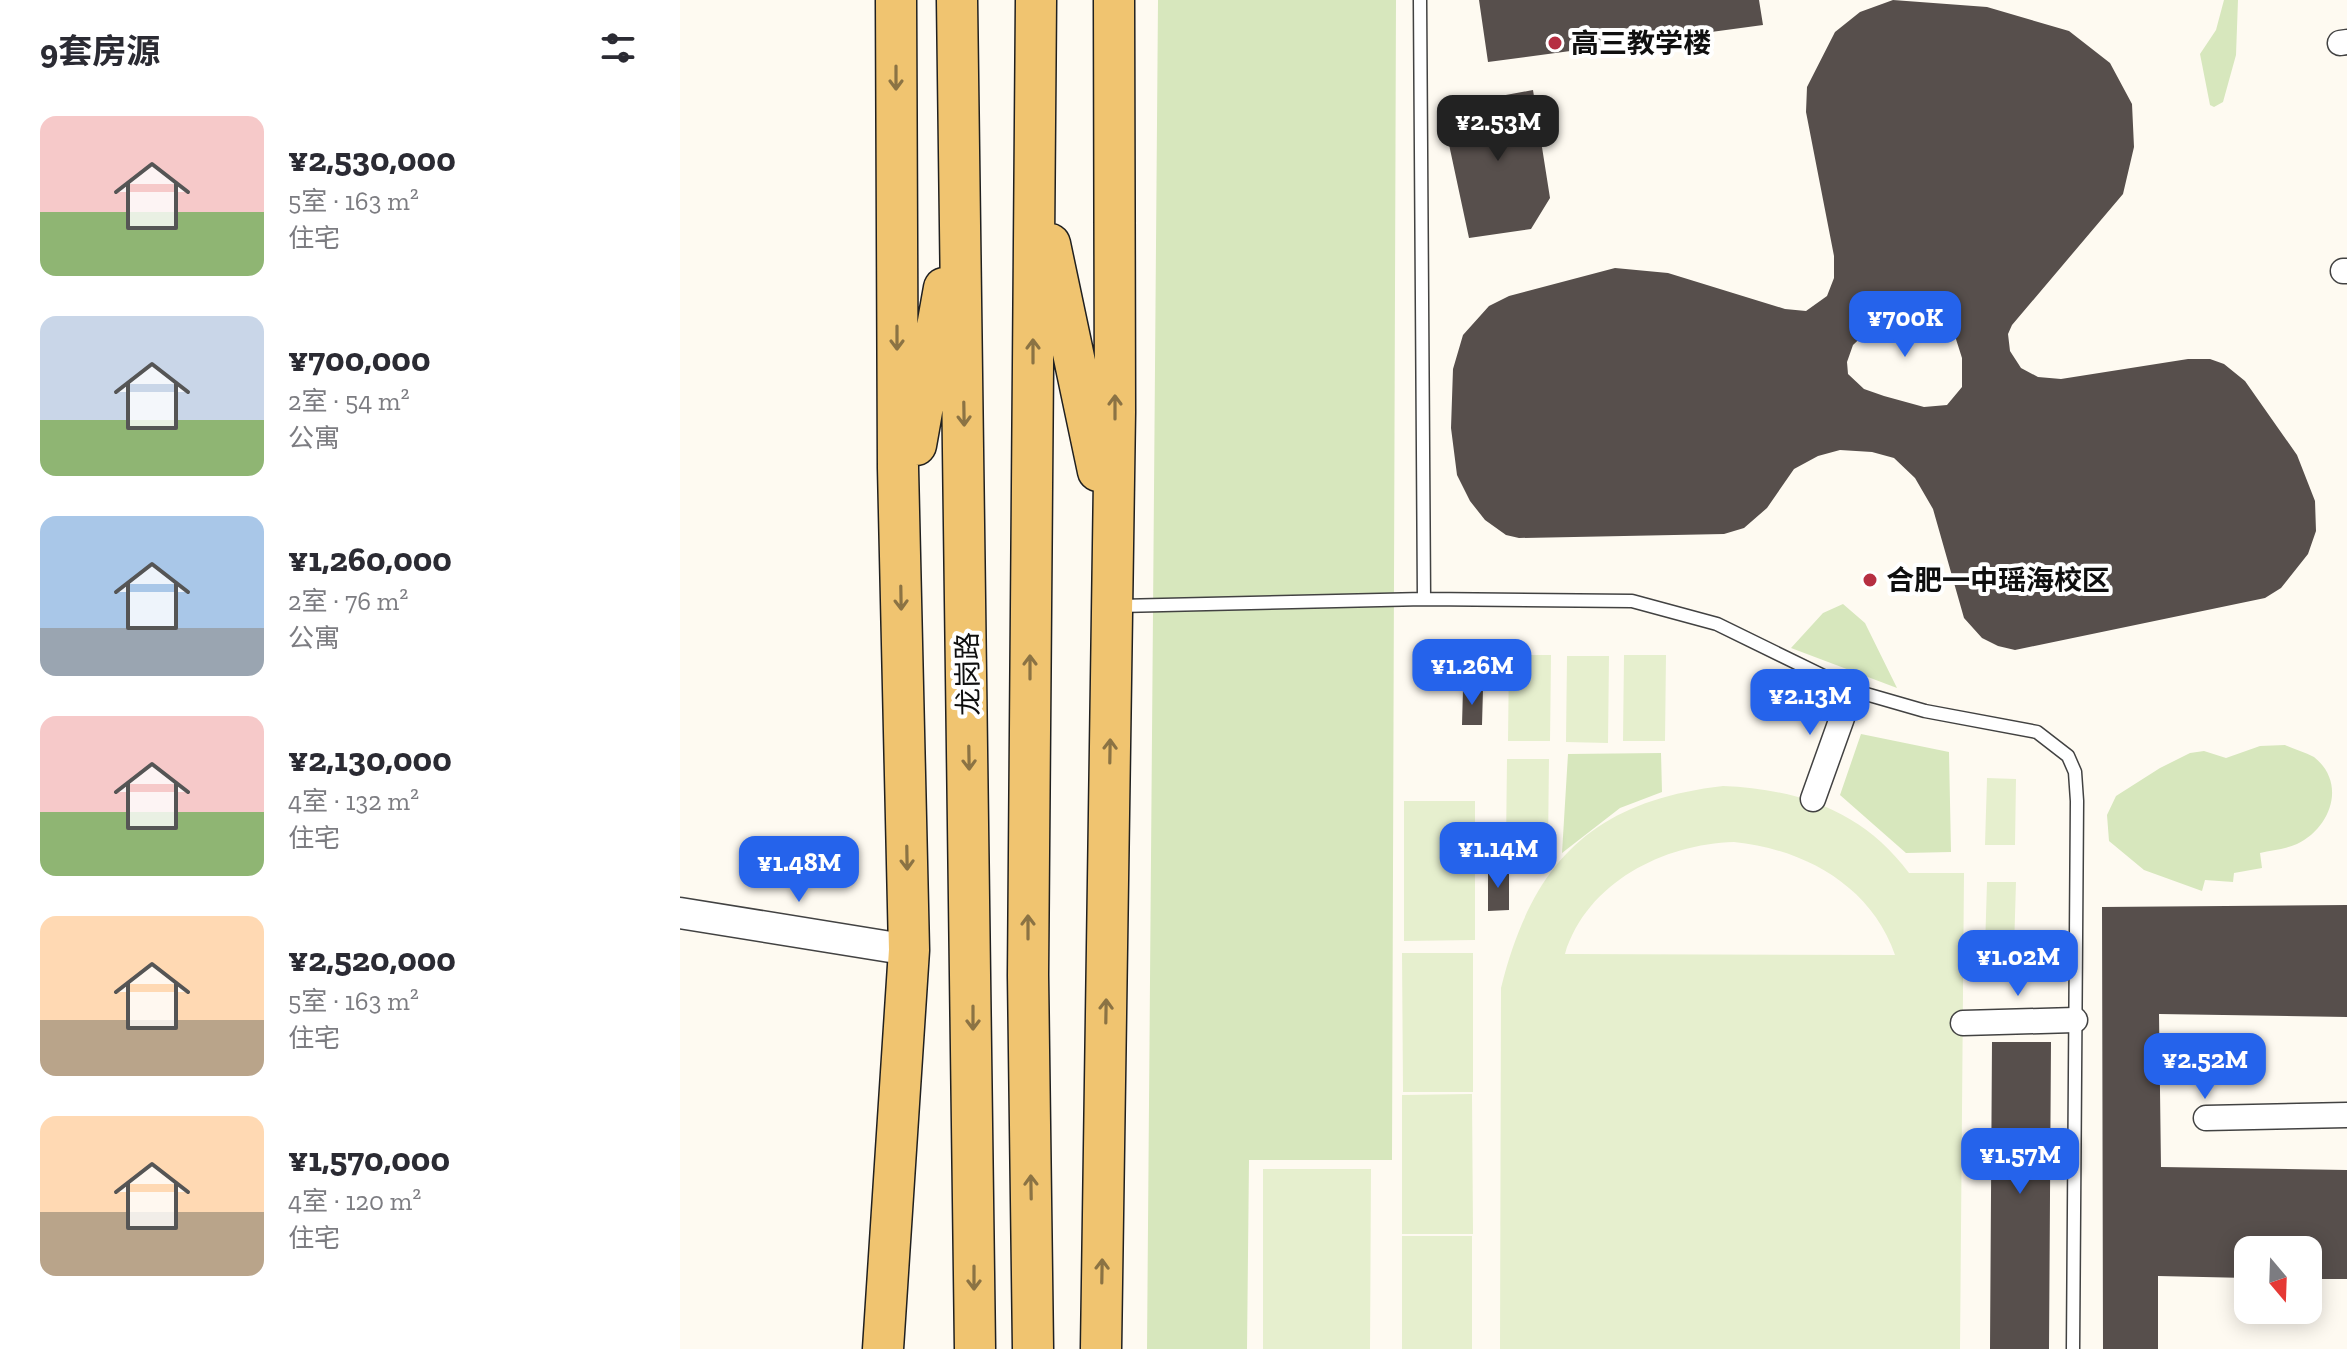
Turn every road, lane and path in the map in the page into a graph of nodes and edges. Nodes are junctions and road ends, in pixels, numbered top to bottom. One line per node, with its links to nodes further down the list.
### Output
1 (896, 0): 8 (main road, one-way to 8)
2 (957, 0): 7 (main road, 龙岗路)
3 (1036, 0): 6 (main road)
4 (1114, 0): 9 (main road, one-way to 4)
5 (1420, 0): 10 (lane)
6 (1035, 168): 9 (main road); 22 (main road, one-way to 6)
7 (960, 201): 8 (main road); 21 (main road, 龙岗路, one-way to 21)
8 (899, 536): 15 (main road, one-way to 15)
9 (1113, 542): 11 (main road)
10 (1424, 599): 11 (lane); 12 (lane)
11 (1112, 606): 23 (main road, one-way to 11)
12 (1852, 690): 13 (street); 16 (lane)
13 (1813, 799)
14 (680, 913): 15 (street)
15 (909, 950): 20 (main road)
16 (2075, 1020): 17 (street); 24 (lane)
17 (1963, 1023)
18 (2347, 1115): 19 (street)
19 (2206, 1118)
20 (883, 1349)
21 (975, 1349)
22 (1033, 1349)
23 (1101, 1349)
24 (2073, 1349)

